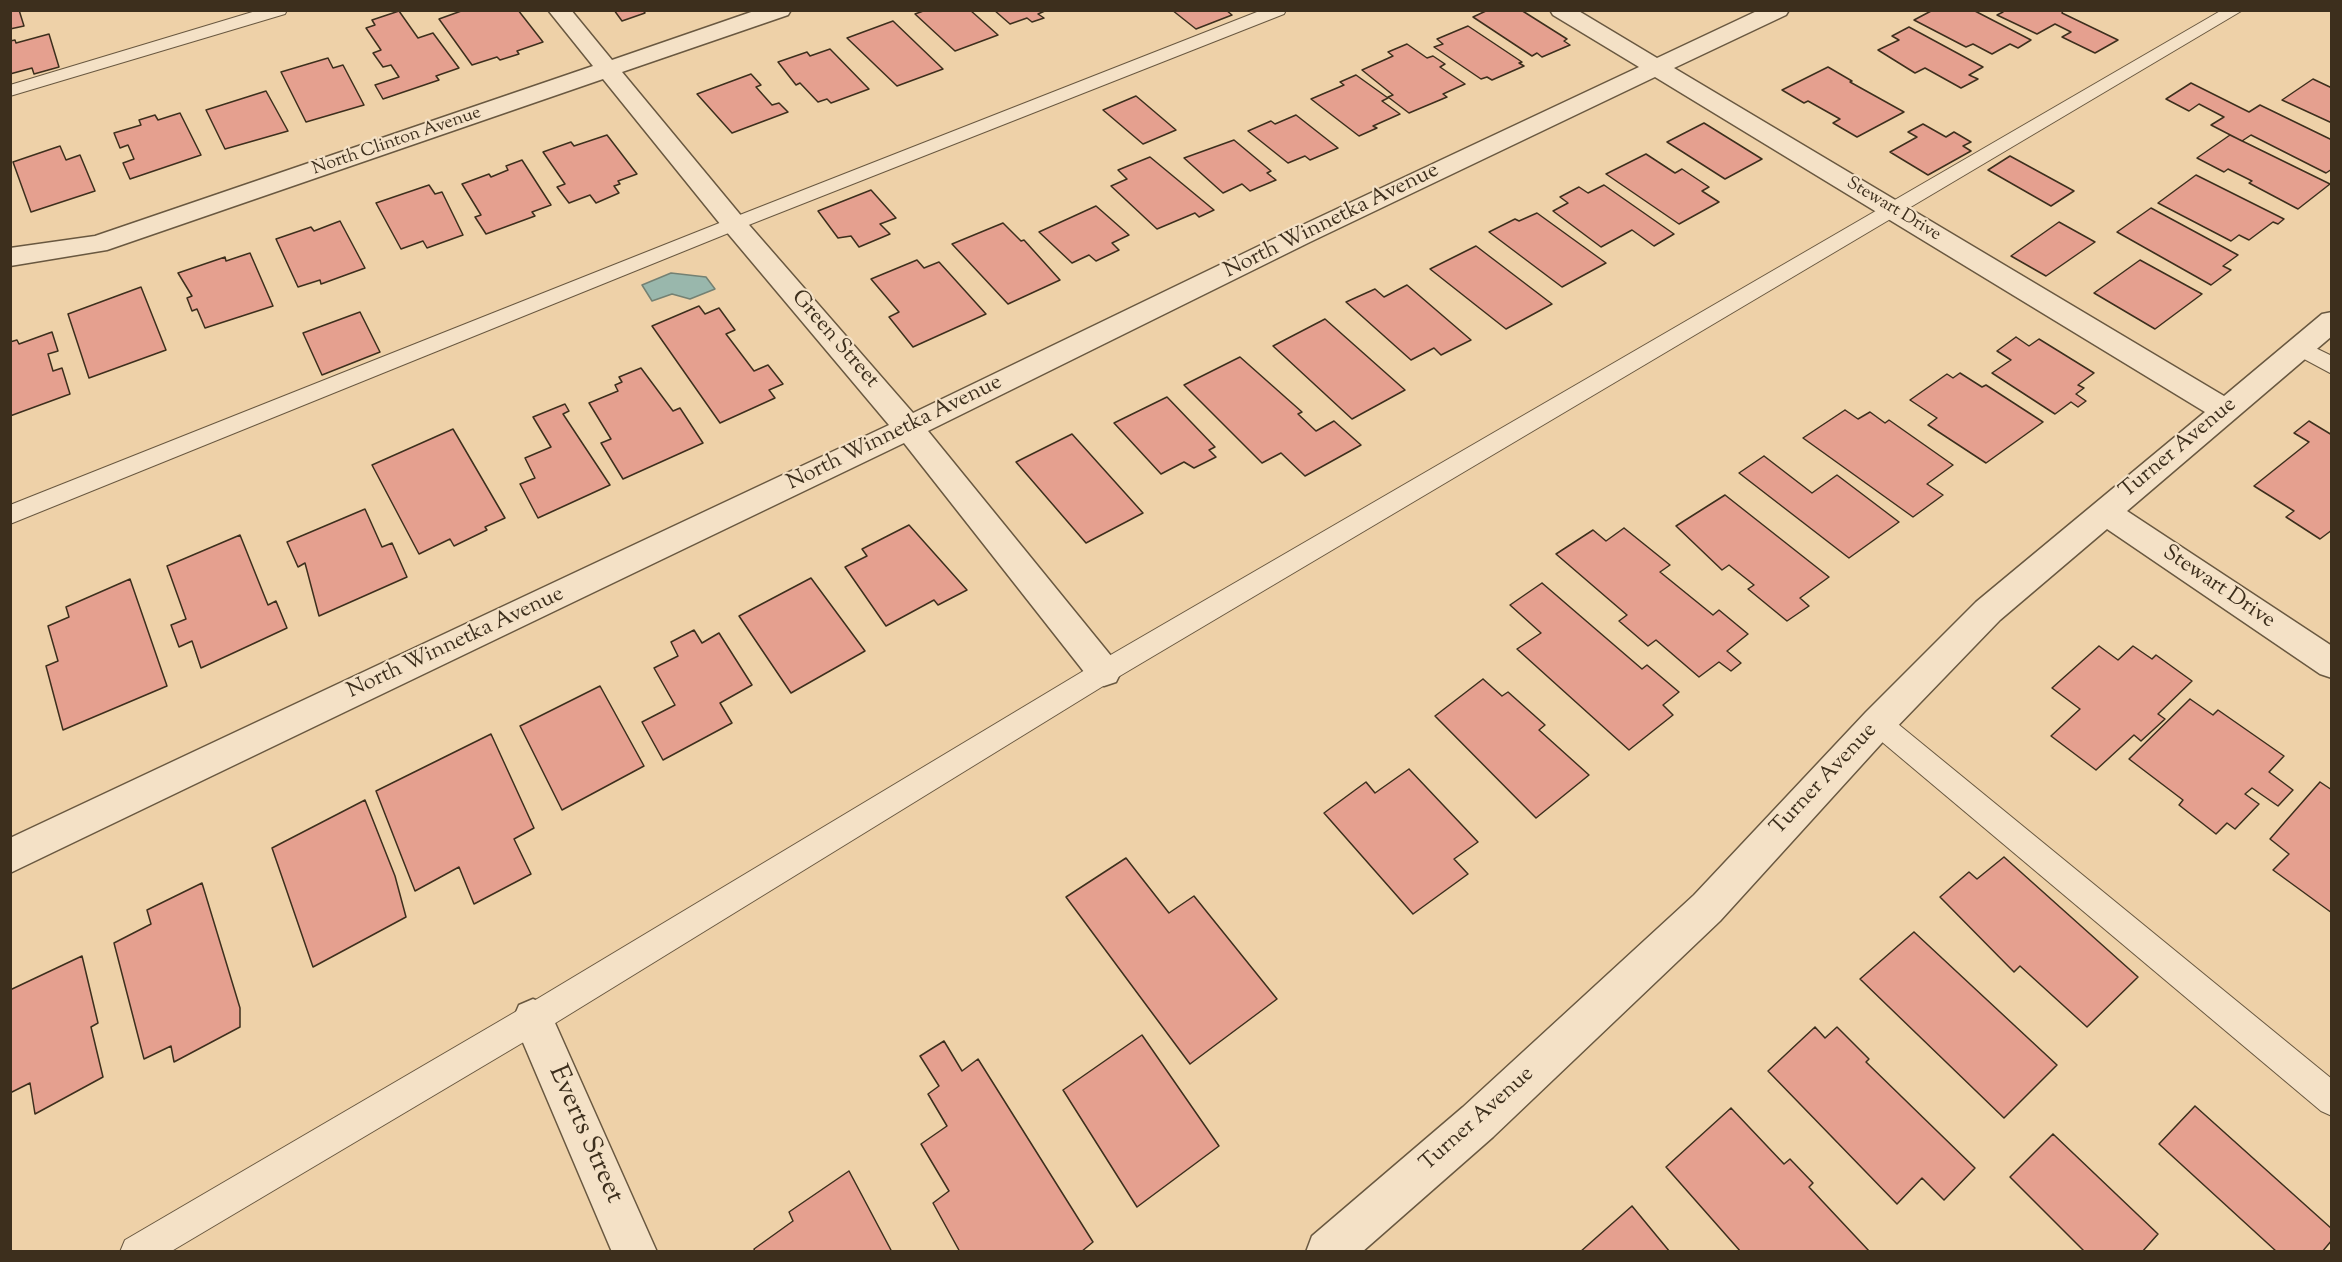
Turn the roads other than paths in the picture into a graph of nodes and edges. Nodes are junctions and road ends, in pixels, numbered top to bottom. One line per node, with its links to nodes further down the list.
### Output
1 (279, 10): 10 (lane)
2 (559, 10): 9 (street, Green Street)
3 (780, 10): 9 (street, North Clinton Avenue)
4 (1278, 10): 12 (lane)
5 (1561, 10): 8 (street, Stewart Drive)
6 (1778, 10): 8 (street, North Winnetka Avenue)
7 (2235, 10): 11 (lane)
8 (1656, 68): 11 (street, Stewart Drive); 20 (street, North Winnetka Avenue)
9 (607, 70): 12 (street, Green Street); 13 (street, North Clinton Avenue)
10 (10, 91)
11 (1893, 211): 19 (street, Stewart Drive); 24 (lane)
12 (734, 224): 20 (street, Green Street); 22 (lane)
13 (98, 244): 14 (street, North Clinton Avenue); 15 (street)
14 (10, 257)
15 (10, 275)
16 (2331, 321): 17 (street, Turner Avenue)
17 (2299, 347): 18 (lane); 19 (street, Turner Avenue)
18 (2331, 366)
19 (2224, 410): 21 (street, Turner Avenue)
20 (909, 428): 24 (street, Green Street); 26 (street, North Winnetka Avenue)
21 (2105, 512): 23 (street, Stewart Drive); 25 (street, Turner Avenue)
22 (10, 515)
23 (2331, 664)
24 (1104, 672): 27 (lane)
25 (1878, 723): 28 (lane); 31 (street, Turner Avenue)
26 (10, 856)
27 (533, 1019): 29 (lane); 30 (street, Everts Street)
28 (2331, 1100)
29 (137, 1251)
30 (635, 1251)
31 (1328, 1251)

